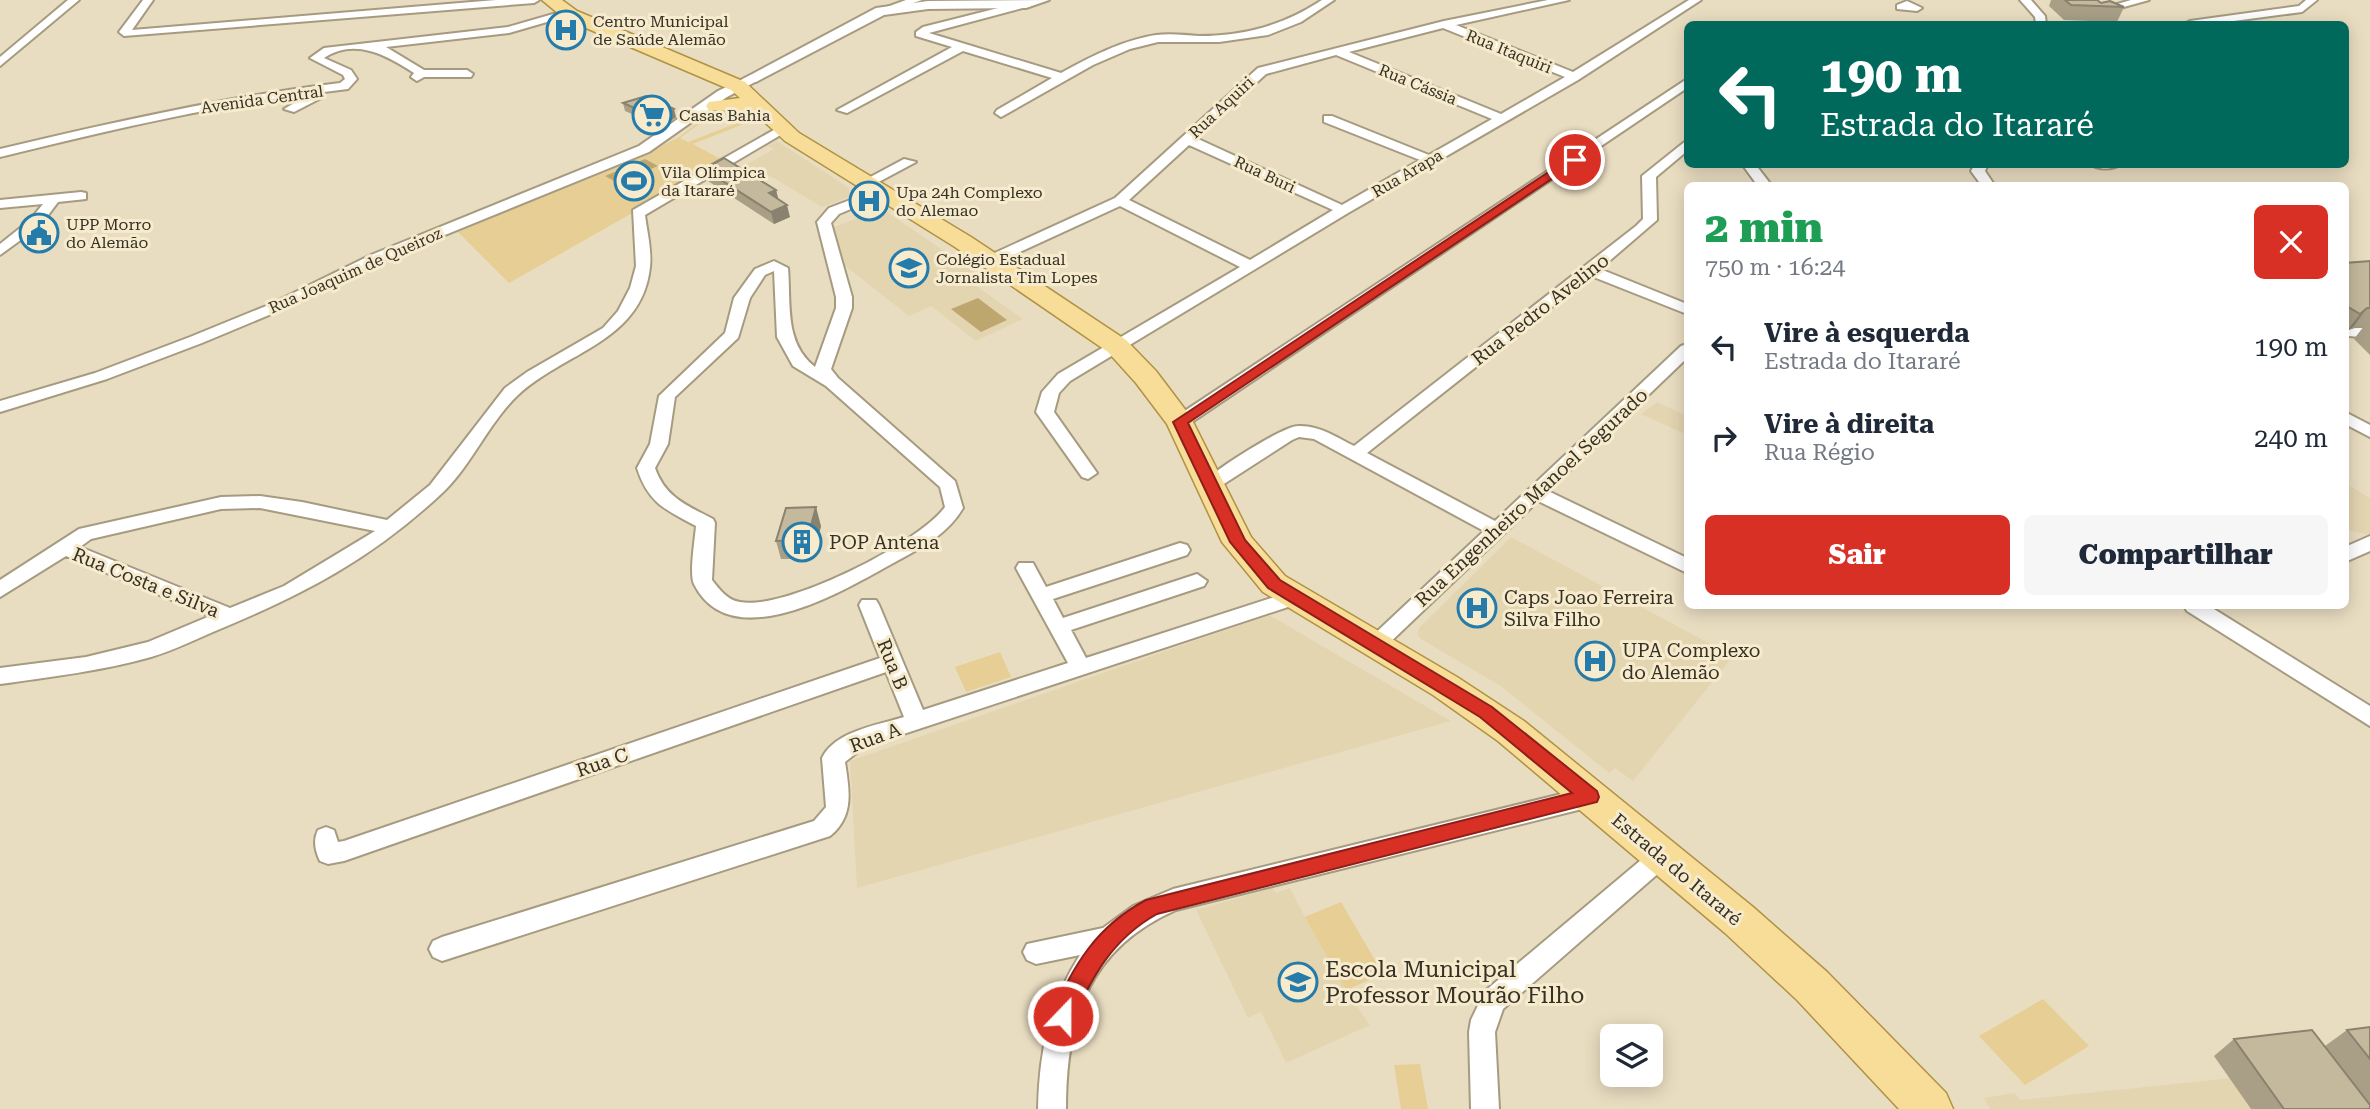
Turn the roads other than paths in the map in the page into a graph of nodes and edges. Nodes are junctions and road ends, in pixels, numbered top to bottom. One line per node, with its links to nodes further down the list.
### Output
1 (74, 0): 24 (street)
2 (148, 0): 3 (street)
3 (534, 0)
4 (917, 0): 14 (street)
5 (1042, 0): 13 (street)
6 (1329, 0): 27 (street)
7 (1564, 0): 20 (street, Rua Aquiri)
8 (1696, 0): 26 (street, Rua Arapa)
9 (2025, 0): 18 (street)
10 (2144, 0): 16 (street)
11 (2250, 0): 17 (street)
12 (2312, 0): 17 (street)
13 (1026, 4): 14 (street); 22 (street)
14 (880, 5): 28 (street)
15 (559, 7): 21 (street, Avenida Central); 28 (main road, Estrada do Itararé)
16 (2095, 12)
17 (2262, 13): 19 (street)
18 (2041, 21)
19 (2198, 21)
20 (1444, 24): 23 (street, Rua Aquiri); 26 (street, Rua Itaquiri)
21 (368, 44): 25 (street); 30 (street, Avenida Central)
22 (961, 47): 27 (street); 34 (street)
23 (1336, 51): 36 (street, Rua Cássia); 39 (street, Rua Aquiri)
24 (0, 63)
25 (467, 74)
26 (1574, 77): 36 (street, Rua Arapa)
27 (1063, 78): 35 (street)
28 (743, 85): 31 (main road, Estrada do Itararé); 33 (street, Rua Joaquim de Queiroz)
29 (1684, 85): 62 (street)
30 (323, 91): 32 (street); 41 (street, Avenida Central)
31 (760, 107): 33 (main road); 38 (main road, Estrada do Itararé)
32 (290, 109)
33 (708, 109): 60 (street, Rua Joaquim de Queiroz)
34 (843, 110)
35 (1001, 113)
36 (1500, 118): 42 (street, Rua Arapa)
37 (1328, 119): 42 (street)
38 (783, 130): 46 (main road, Estrada do Itararé); 68 (street)
39 (1187, 139): 49 (street, Rua Aquiri); 51 (street, Rua Buri)
40 (1684, 147): 55 (street, Rua Pedro Avelino)
41 (0, 153)
42 (1430, 160): 51 (street, Rua Arapa)
43 (909, 162): 46 (street)
44 (1751, 168): 45 (street)
45 (1763, 182)
46 (876, 187): 53 (main road, Estrada do Itararé); 59 (street)
47 (81, 196): 48 (street)
48 (53, 200): 50 (street); 52 (street)
49 (1120, 201): 53 (street, Rua Aquiri); 54 (street)
50 (0, 204)
51 (1343, 210): 54 (street, Rua Arapa)
52 (0, 251)
53 (991, 260): 57 (main road, Estrada do Itararé)
54 (1252, 267): 57 (street, Rua Arapa)
55 (1590, 270): 56 (street); 64 (street, Rua Pedro Avelino)
56 (1684, 308)
57 (1117, 346): 62 (main road, Estrada do Itararé); 65 (street, Rua Arapa)
58 (1684, 352): 67 (street, Rua Engenheiro Manoel Segurado)
59 (832, 382): 59 (street)
60 (0, 407)
61 (2349, 419): 63 (street)
62 (1181, 422): 66 (main road, Estrada do Itararé)
63 (2370, 432)
64 (1355, 454): 66 (street); 69 (street)
65 (1088, 473)
66 (1210, 485): 79 (main road, Estrada do Itararé)
67 (1535, 492): 69 (street, Rua Engenheiro Manoel Segurado); 74 (street)
68 (392, 527): 71 (street); 82 (street)
69 (1495, 529): 84 (street, Rua Engenheiro Manoel Segurado)
70 (2370, 543): 73 (street)
71 (62, 548): 77 (street); 82 (street, Rua Costa e Silva)
72 (1180, 550): 78 (street)
73 (2349, 553)
74 (1684, 565)
75 (1026, 568): 78 (street)
76 (1197, 581): 83 (street)
77 (0, 590)
78 (1041, 596): 83 (street)
79 (1293, 598): 84 (main road, Estrada do Itararé); 86 (street, Rua A)
80 (869, 605): 85 (street, Rua B)
81 (2199, 609): 88 (street)
82 (231, 617): 87 (street)
83 (1058, 627): 86 (street)
84 (1375, 645): 90 (main road, Estrada do Itararé)
85 (892, 662): 89 (street, Rua B); 91 (street, Rua C)
86 (1081, 668): 89 (street, Rua A)
87 (0, 676)
88 (2370, 717)
89 (917, 722): 94 (street, Rua A)
90 (1590, 797): 92 (main road, Estrada do Itararé); 93 (street)
91 (326, 837)
92 (1661, 857): 96 (main road, Estrada do Itararé); 98 (street)
93 (1106, 939): 95 (street); 97 (street)
94 (442, 948)
95 (1037, 952)
96 (1919, 1102)
97 (1052, 1109)
98 (1485, 1109)

